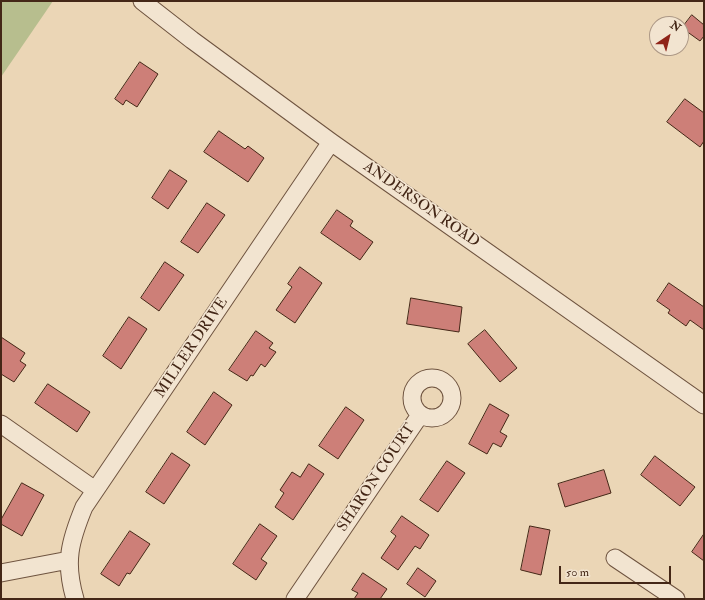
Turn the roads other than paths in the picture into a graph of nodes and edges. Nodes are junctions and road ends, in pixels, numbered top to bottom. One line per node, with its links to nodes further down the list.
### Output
1 (142, 1): 2 (street, ANDERSON ROAD)
2 (331, 142): 3 (street, ANDERSON ROAD); 6 (street, MILLER DRIVE)
3 (704, 405)
4 (420, 415): 4 (street, SHARON COURT); 11 (street, SHARON COURT)
5 (1, 424): 6 (street)
6 (95, 490): 8 (street, MILLER DRIVE)
7 (615, 558): 12 (street)
8 (69, 560): 9 (street); 10 (street, MILLER DRIVE)
9 (1, 573)
10 (74, 599)
11 (295, 599)
12 (676, 599)

